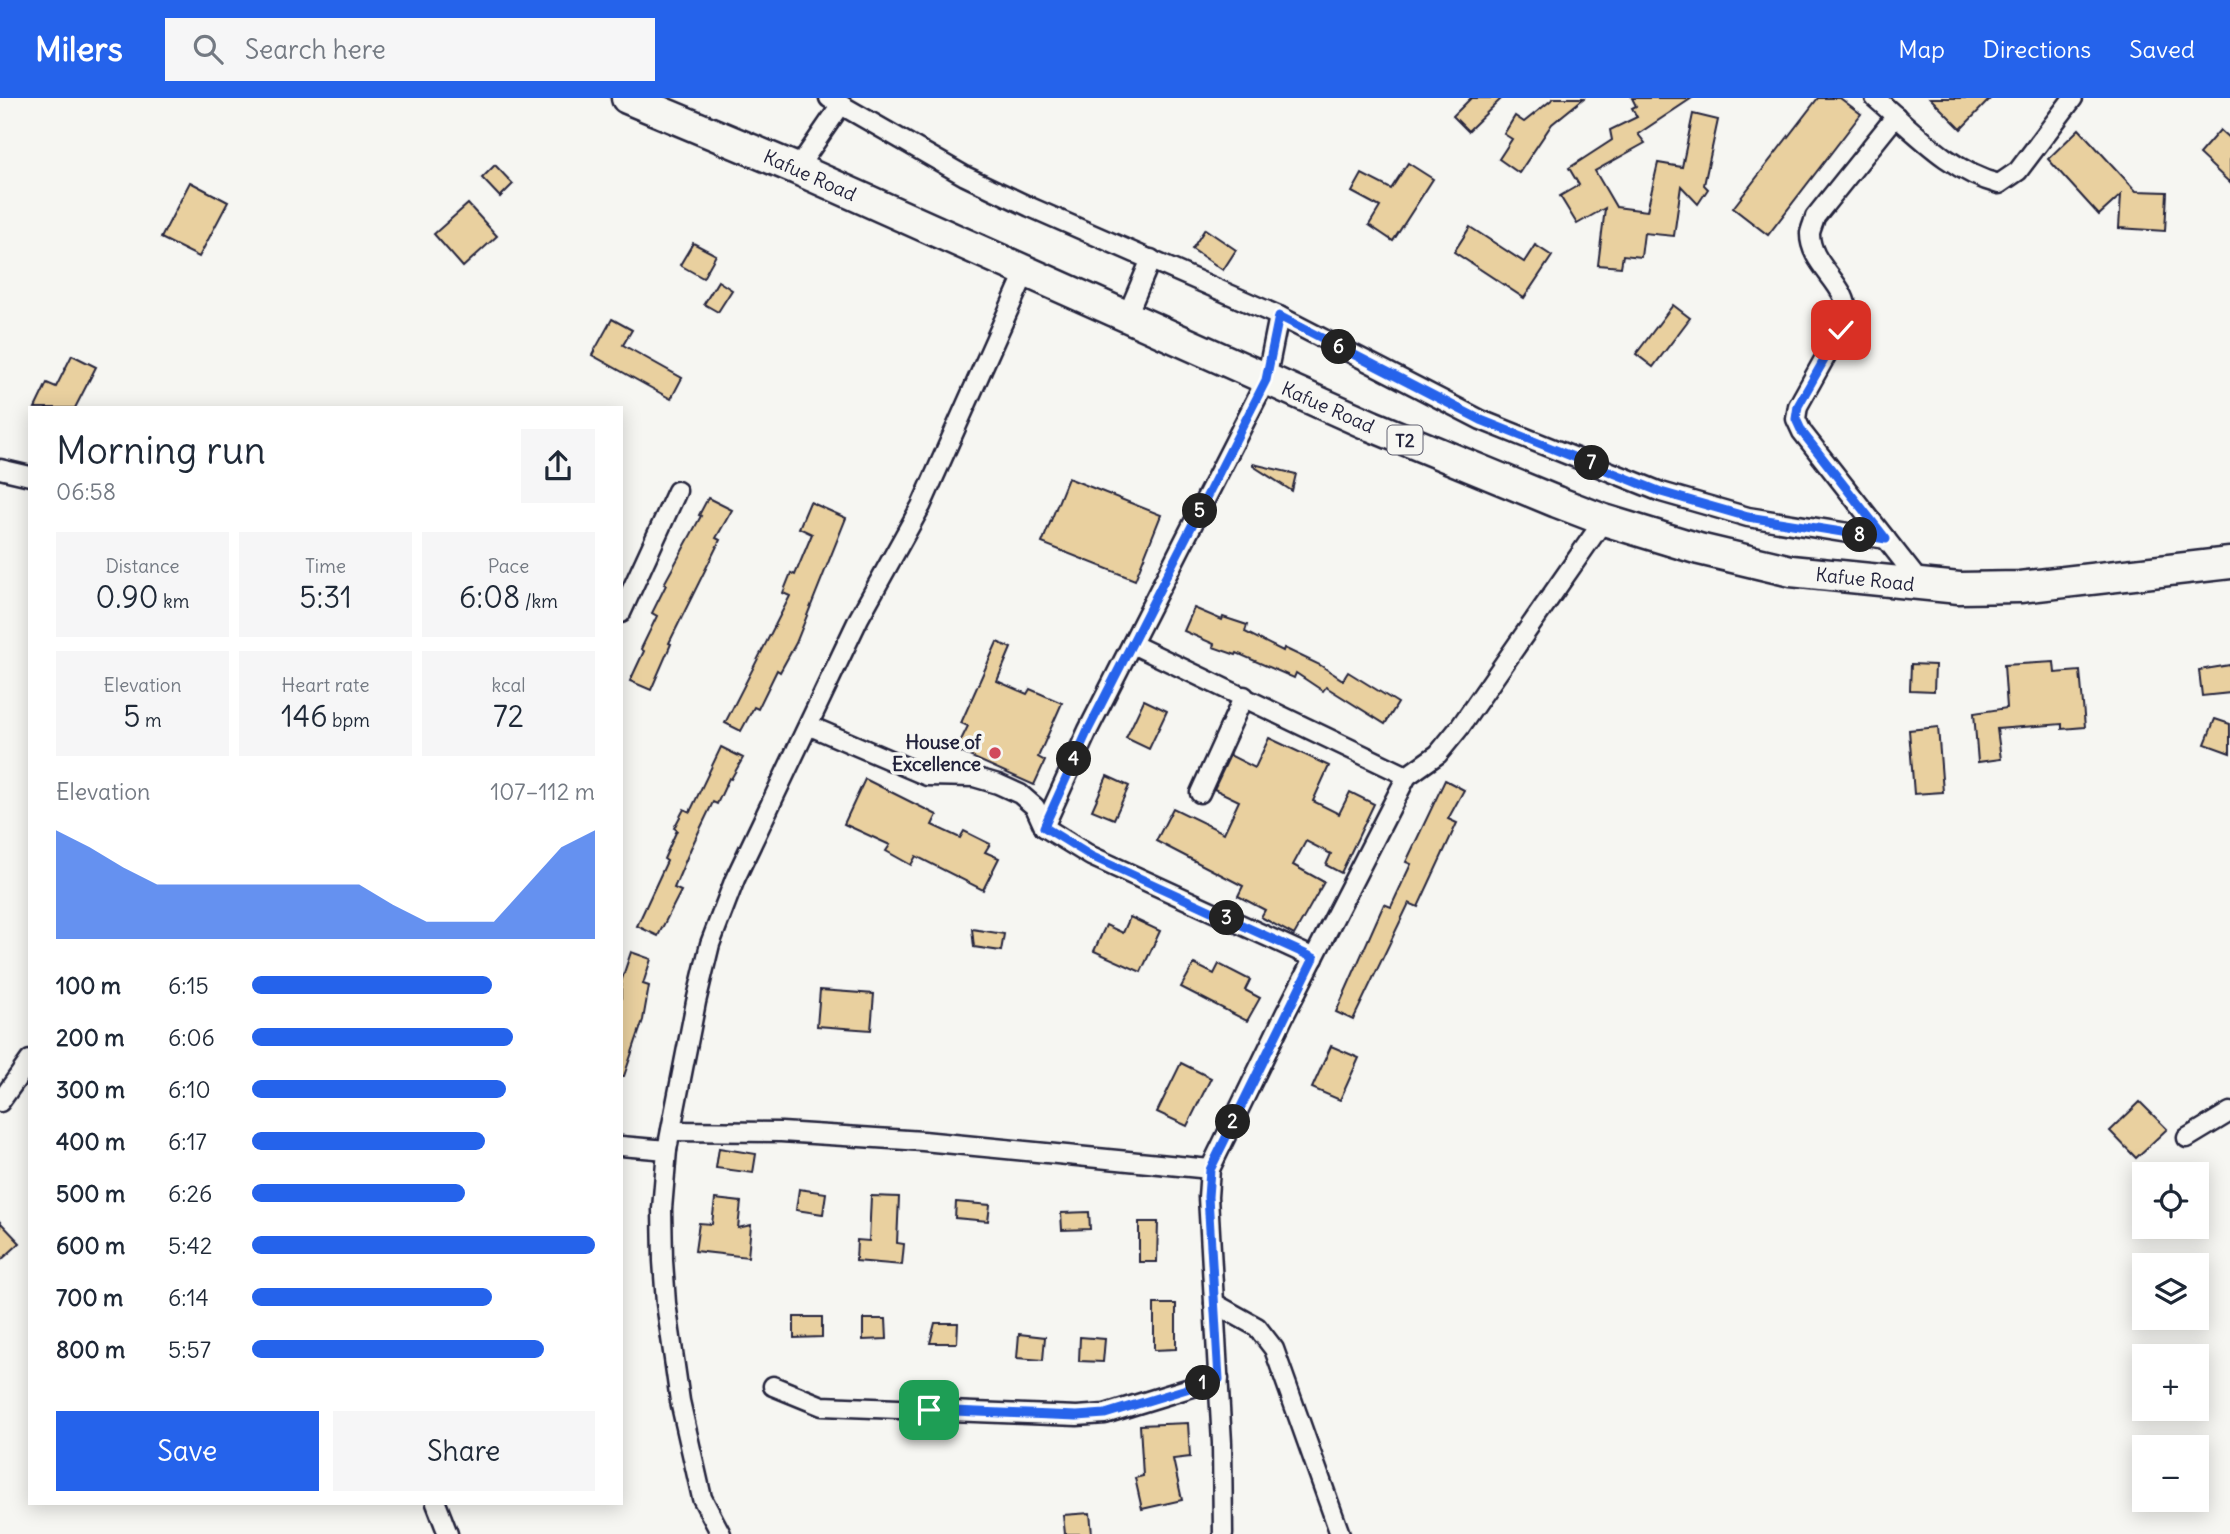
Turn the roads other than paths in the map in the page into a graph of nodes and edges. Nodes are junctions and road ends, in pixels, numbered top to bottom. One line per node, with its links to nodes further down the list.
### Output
1 (627, 98): 6 (highway, Kafue Road / T2)
2 (1875, 98): 5 (street)
3 (2073, 98): 5 (street)
4 (835, 101): 6 (street); 7 (street)
5 (1896, 116): 16 (street)
6 (797, 169): 8 (highway, Kafue Road / T2)
7 (1151, 259): 9 (street); 10 (street)
8 (1025, 273): 10 (highway, Kafue Road / T2); 22 (street)
9 (1279, 316): 11 (street); 16 (street)
10 (1126, 318): 11 (highway, Kafue Road / T2)
11 (1266, 380): 15 (highway, Kafue Road / T2); 20 (street)
12 (0, 469): 13 (street)
13 (28, 476)
14 (677, 491): 19 (street)
15 (1605, 520): 18 (highway, Kafue Road / T2); 23 (street)
16 (1886, 539): 18 (street)
17 (2230, 563): 18 (highway, Kafue Road / T2)
18 (1922, 585)
19 (623, 609)
20 (1132, 644): 21 (street); 25 (street)
21 (1244, 696): 23 (street); 24 (street)
22 (810, 726): 25 (street); 31 (street)
23 (1408, 776): 26 (street)
24 (1200, 793)
25 (1044, 827): 26 (street)
26 (1314, 958): 35 (street)
27 (28, 1062): 28 (street)
28 (5, 1083): 29 (street)
29 (0, 1102)
30 (2230, 1112): 32 (street)
31 (671, 1131): 34 (street); 35 (street)
32 (2187, 1138)
33 (623, 1146): 34 (street)
34 (667, 1150): 41 (street)
35 (1210, 1170): 36 (street)
36 (1214, 1303): 37 (street); 43 (street)
37 (1219, 1379): 38 (street); 42 (street)
38 (773, 1386)
39 (437, 1505): 40 (street)
40 (448, 1534)
41 (721, 1534)
42 (1223, 1534)
43 (1339, 1534)

